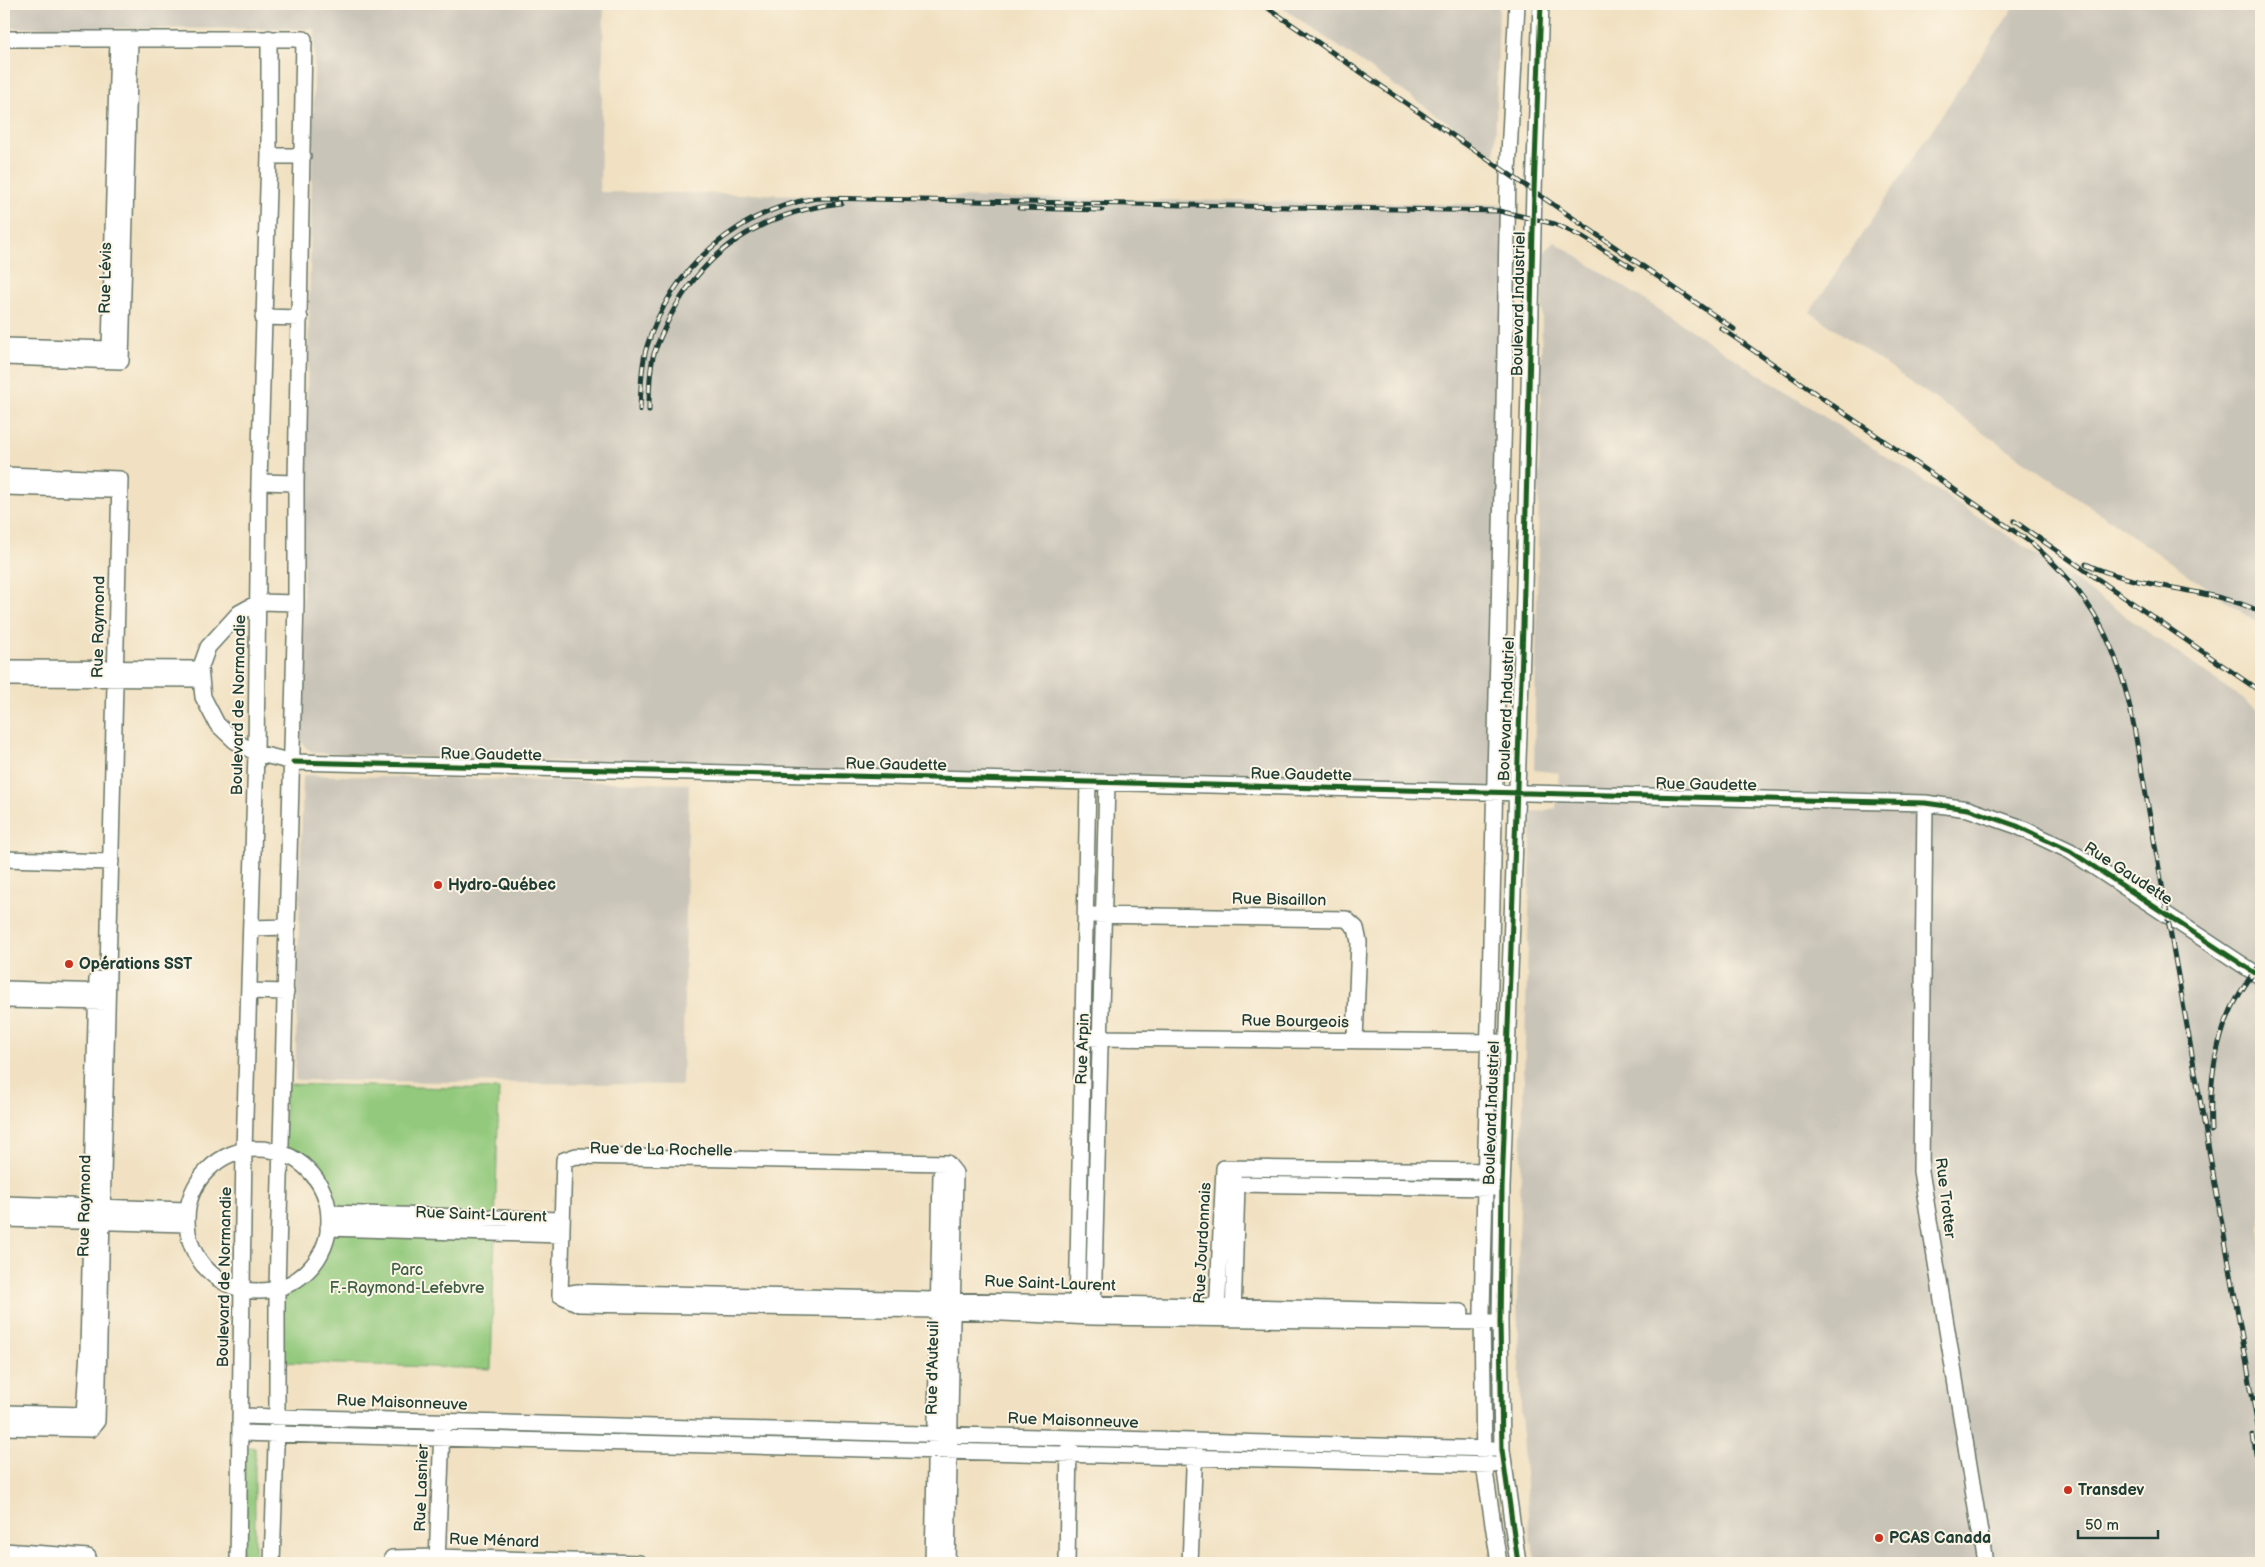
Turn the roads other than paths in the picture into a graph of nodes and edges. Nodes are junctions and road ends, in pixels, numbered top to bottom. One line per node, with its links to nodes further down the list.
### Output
1 (1517, 4): 6 (street, Boulevard Industriel)
2 (1541, 4): 7 (street, Boulevard Industriel)
3 (269, 38): 5 (street); 8 (street, Boulevard de Normandie); 9 (street)
4 (4, 39): 5 (street)
5 (124, 39): 10 (street, Rue Lévis)
6 (1515, 54): 7 (street); 17 (street, Boulevard Industriel)
7 (1539, 75): 18 (street, Boulevard Industriel)
8 (269, 156): 9 (street); 11 (street, Boulevard de Normandie)
9 (303, 156): 12 (street)
10 (120, 195): 14 (street, Rue Lévis); 16 (street, Rue Lévis)
11 (263, 317): 12 (street); 20 (street, Boulevard de Normandie)
12 (300, 318): 21 (street)
13 (4, 346): 14 (street)
14 (110, 349): 16 (street)
15 (4, 357): 16 (street)
16 (121, 360)
17 (1504, 407): 18 (street); 24 (street, Boulevard Industriel)
18 (1529, 413): 25 (street, Boulevard Industriel)
19 (4, 474): 22 (street)
20 (259, 482): 21 (street); 26 (street, Boulevard de Normandie)
21 (296, 483): 27 (street)
22 (115, 484): 23 (street); 31 (street, Rue Raymond)
23 (4, 487)
24 (1501, 545): 25 (street); 28 (street, Boulevard Industriel)
25 (1525, 550): 29 (street, Boulevard Industriel)
26 (259, 602): 27 (street); 32 (street); 34 (street, Boulevard de Normandie)
27 (296, 603): 35 (street)
28 (1498, 623): 29 (street); 38 (street, Boulevard Industriel)
29 (1523, 626): 39 (street, Boulevard Industriel)
30 (4, 668): 31 (street)
31 (110, 673): 32 (street); 33 (street); 42 (street, Rue Raymond)
32 (201, 674): 34 (street, Rue Gaudette)
33 (4, 678)
34 (256, 753): 35 (street, Rue Gaudette); 47 (street, Boulevard de Normandie)
35 (293, 762): 36 (street, Rue Gaudette); 46 (street)
36 (1088, 782): 37 (street, Rue Gaudette); 44 (street, Rue Arpin)
37 (1107, 783): 38 (street, Rue Gaudette); 45 (street, Rue Arpin)
38 (1494, 792): 39 (street, Rue Gaudette); 57 (street, Boulevard Industriel)
39 (1517, 793): 40 (street, Rue Gaudette); 58 (street, Boulevard Industriel)
40 (1926, 803): 48 (street, Rue Gaudette); 129 (street, Rue Trotter)
41 (4, 859): 42 (street)
42 (105, 866): 43 (street); 52 (street, Rue Raymond)
43 (4, 869)
44 (1085, 915): 45 (street, Rue Bisaillon); 54 (street, Rue Arpin)
45 (1104, 915): 55 (street, Rue Arpin); 56 (street, Rue Bisaillon)
46 (288, 927): 47 (street); 51 (street)
47 (251, 928): 50 (street, Boulevard de Normandie)
48 (2261, 978)
49 (4, 989): 52 (street)
50 (249, 991): 51 (street); 59 (street, Boulevard de Normandie)
51 (286, 992): 60 (street)
52 (102, 997): 53 (street); 71 (street, Rue Raymond)
53 (4, 1000)
54 (1083, 1037): 55 (street, Rue Bourgeois); 79 (street, Rue Arpin)
55 (1101, 1038): 56 (street, Rue Bourgeois); 80 (street, Rue Arpin)
56 (1355, 1040): 57 (street, Rue Bourgeois)
57 (1489, 1042): 58 (street, Rue Bourgeois); 64 (street, Boulevard Industriel)
58 (1506, 1042): 65 (street, Boulevard Industriel)
59 (244, 1150): 60 (street); 72 (street); 76 (street, Boulevard de Normandie)
60 (282, 1153): 74 (street); 77 (street)
61 (1224, 1168): 62 (street, Rue Jourdonnais); 66 (street, Rue Jourdonnais); 81 (street, Rue Jourdonnais)
62 (1343, 1169): 64 (street, Rue Jourdonnais); 67 (street)
63 (948, 1171): 75 (street, Rue de La Rochelle); 78 (street, Rue d'Auteuil)
64 (1486, 1171): 65 (street, Rue Jourdonnais); 68 (street, Boulevard Industriel)
65 (1502, 1171): 69 (street, Boulevard Industriel)
66 (1238, 1184): 67 (street, Rue Jourdonnais); 82 (street, Rue Jourdonnais)
67 (1343, 1186): 68 (street, Rue Jourdonnais)
68 (1485, 1188): 69 (street, Rue Jourdonnais); 83 (street, Boulevard Industriel)
69 (1502, 1188): 84 (street, Boulevard Industriel)
70 (4, 1204): 71 (street)
71 (97, 1214): 72 (street); 73 (street); 85 (street, Rue Raymond)
72 (187, 1217): 76 (street)
73 (4, 1219)
74 (329, 1220): 75 (street, Rue Saint-Laurent); 77 (street)
75 (562, 1227): 78 (street, Rue Saint-Laurent)
76 (241, 1288): 77 (street); 88 (street, Boulevard de Normandie)
77 (277, 1288): 89 (street)
78 (945, 1304): 79 (street, Rue Saint-Laurent); 98 (street, Rue d'Auteuil)
79 (1077, 1310): 80 (street, Rue Saint-Laurent)
80 (1094, 1310): 81 (street, Rue Saint-Laurent)
81 (1217, 1313): 82 (street, Rue Saint-Laurent)
82 (1233, 1313): 83 (street, Rue Saint-Laurent)
83 (1483, 1317): 84 (street, Rue Saint-Laurent); 106 (street, Boulevard Industriel)
84 (1500, 1317): 107 (street, Boulevard Industriel)
85 (93, 1350): 87 (street, Rue Raymond); 94 (street, Rue Raymond)
86 (4, 1413): 87 (street)
87 (84, 1415): 94 (street)
88 (241, 1416): 89 (street, Rue Maisonneuve); 96 (street, Boulevard de Normandie)
89 (277, 1417): 90 (street, Rue Maisonneuve); 97 (street)
90 (442, 1421): 91 (street, Rue Maisonneuve); 99 (street, Rue Lasnier)
91 (562, 1424): 93 (street, Rue Maisonneuve); 101 (street)
92 (4, 1427): 94 (street)
93 (693, 1428): 95 (street, Rue Maisonneuve); 103 (street)
94 (91, 1429)
95 (817, 1431): 98 (street, Rue Maisonneuve); 105 (street)
96 (241, 1433): 97 (street, Rue Maisonneuve); 119 (street, Boulevard de Normandie)
97 (276, 1434): 99 (street, Rue Maisonneuve); 120 (street)
98 (942, 1435): 100 (street, Rue Maisonneuve); 108 (street, Rue d'Auteuil)
99 (441, 1438): 101 (street, Rue Maisonneuve); 115 (street, Rue Lasnier)
100 (1070, 1438): 102 (street, Rue Maisonneuve); 109 (street)
101 (561, 1441): 103 (street, Rue Maisonneuve)
102 (1195, 1442): 104 (street, Rue Maisonneuve); 110 (street)
103 (693, 1444): 105 (street, Rue Maisonneuve)
104 (1327, 1445): 106 (street, Rue Maisonneuve); 111 (street)
105 (817, 1448): 108 (street, Rue Maisonneuve)
106 (1483, 1449): 107 (street, Rue Maisonneuve); 112 (street, Boulevard Industriel)
107 (1502, 1450): 113 (street, Boulevard Industriel)
108 (942, 1451): 109 (street, Rue Maisonneuve); 123 (street, Rue d'Auteuil); 124 (street, Rue d'Auteuil)
109 (1069, 1454): 110 (street, Rue Maisonneuve); 125 (street)
110 (1195, 1457): 111 (street, Rue Maisonneuve); 126 (street)
111 (1327, 1461): 112 (street, Rue Maisonneuve)
112 (1484, 1465): 113 (street, Rue Maisonneuve); 127 (street, Boulevard Industriel)
113 (1504, 1465): 128 (street, Boulevard Industriel)
114 (4, 1551): 116 (street)
115 (437, 1560): 121 (street); 122 (street, Rue Ménard)
116 (87, 1561)
117 (4, 1562): 118 (street)
118 (22, 1563)
119 (238, 1563)
120 (272, 1563)
121 (392, 1563)
122 (639, 1563)
123 (933, 1563)
124 (947, 1563)
125 (1067, 1563)
126 (1190, 1563)
127 (1499, 1563)
128 (1518, 1563)
129 (1985, 1563)

